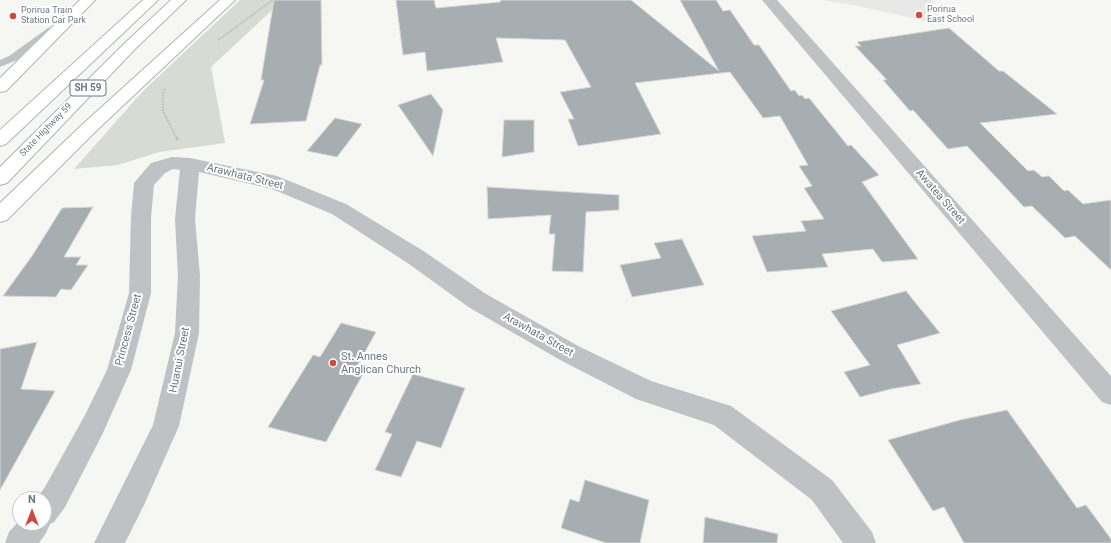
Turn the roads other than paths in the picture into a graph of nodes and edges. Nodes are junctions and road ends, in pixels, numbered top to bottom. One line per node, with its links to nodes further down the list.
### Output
1 (88, 0): 6 (lane); 7 (main road)
2 (151, 0): 8 (main road, SH 59)
3 (179, 0): 10 (main road, State Highway 59 / SH 59)
4 (228, 0): 11 (main road)
5 (769, 0): 12 (street, Awatea Street)
6 (0, 64)
7 (0, 87)
8 (0, 140)
9 (190, 164): 13 (street, Princess Street); 16 (street, Huanui Street); 17 (street, Arawhata Street)
10 (0, 178)
11 (0, 215)
12 (1111, 394)
13 (52, 501)
14 (30, 531): 15 (street)
15 (20, 543)
16 (109, 543)
17 (861, 543)

